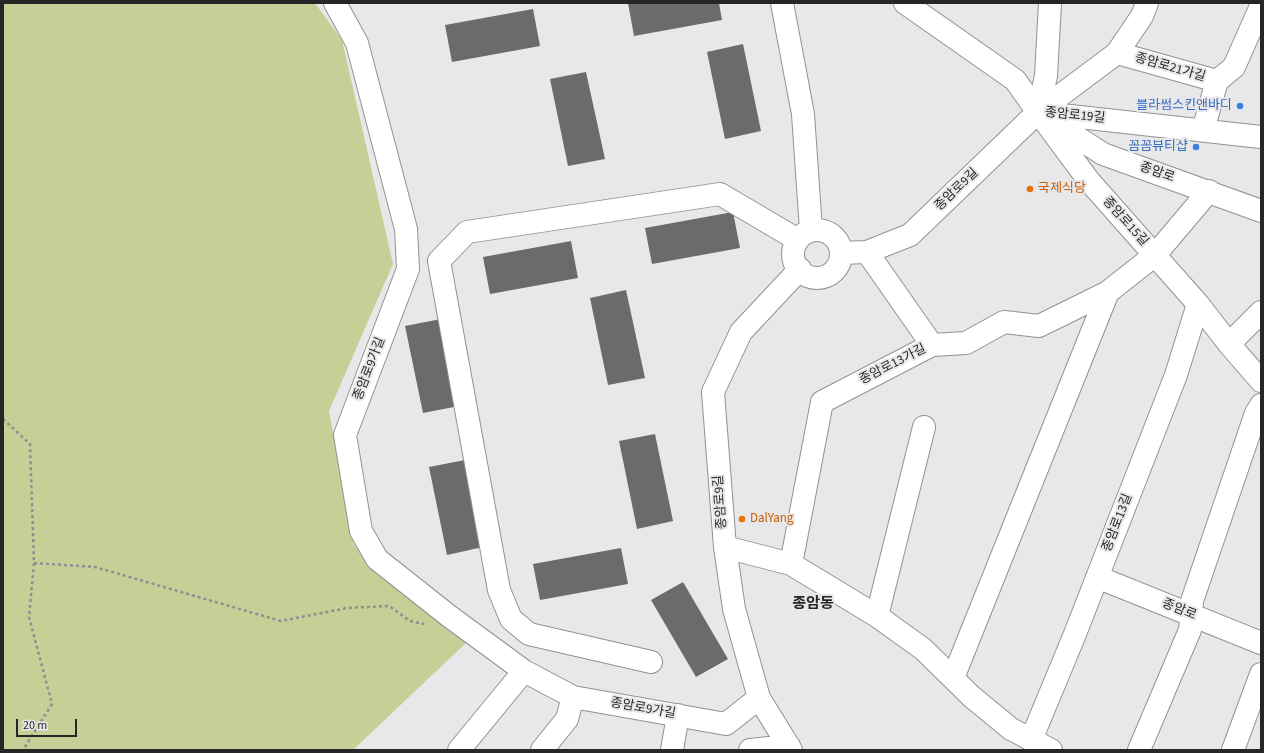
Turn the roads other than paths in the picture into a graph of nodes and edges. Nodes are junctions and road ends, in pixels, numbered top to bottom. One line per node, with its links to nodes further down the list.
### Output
1 (335, 3): 34 (street, 종암로9가길)
2 (782, 3): 14 (street)
3 (906, 3): 9 (street, 종암로19길)
4 (1050, 3): 9 (street)
5 (1147, 3): 7 (street, 종암로21가길)
6 (1261, 6): 8 (street, 종암로21가길)
7 (1117, 53): 8 (street, 종암로21가길); 9 (street, 종암로9길)
8 (1217, 81): 10 (street)
9 (1038, 112): 10 (street, 종암로19길); 12 (street, 종암로); 15 (street, 종암로9길); 17 (street, 종암로15길)
10 (1203, 130): 11 (street, 종암로19길)
11 (1261, 137)
12 (1209, 191): 13 (street, 종암로); 17 (street, 종암로15길)
13 (1261, 211)
14 (805, 235): 16 (street); 18 (street); 33 (street)
15 (867, 252): 16 (street, 종암로9길); 23 (street)
16 (842, 253): 18 (street)
17 (1155, 255): 19 (street, 종암로13가길); 20 (street, 종암로15길)
18 (800, 269): 27 (street, 종암로9길)
19 (1108, 292): 23 (street, 종암로13가길); 36 (street)
20 (1198, 304): 22 (street, 종암로15길); 29 (street, 종암로13길)
21 (1261, 312): 22 (street)
22 (1229, 344): 24 (street, 종암로15길)
23 (932, 345): 28 (street, 종암로13가길)
24 (1261, 380)
25 (1261, 405): 30 (street)
26 (924, 427): 31 (street)
27 (725, 547): 28 (street); 38 (street, 종암로9길)
28 (791, 564): 31 (street)
29 (1097, 577): 30 (street, 종암로); 40 (street, 종암로13길)
30 (1191, 614): 32 (street, 종암로); 47 (street)
31 (877, 616): 36 (street)
32 (1261, 643)
33 (651, 662)
34 (524, 670): 37 (street, 종암로9가길); 42 (street)
35 (1261, 674): 48 (street)
36 (953, 678): 40 (street)
37 (573, 697): 39 (street, 종암로9가길); 43 (street)
38 (759, 698): 39 (street, 종암로9가길); 41 (street, 종암로9길)
39 (678, 715): 44 (street)
40 (1031, 740): 46 (street)
41 (790, 748): 45 (street)
42 (459, 750)
43 (542, 750)
44 (672, 750)
45 (750, 750)
46 (1051, 750)
47 (1139, 750)
48 (1233, 750)

